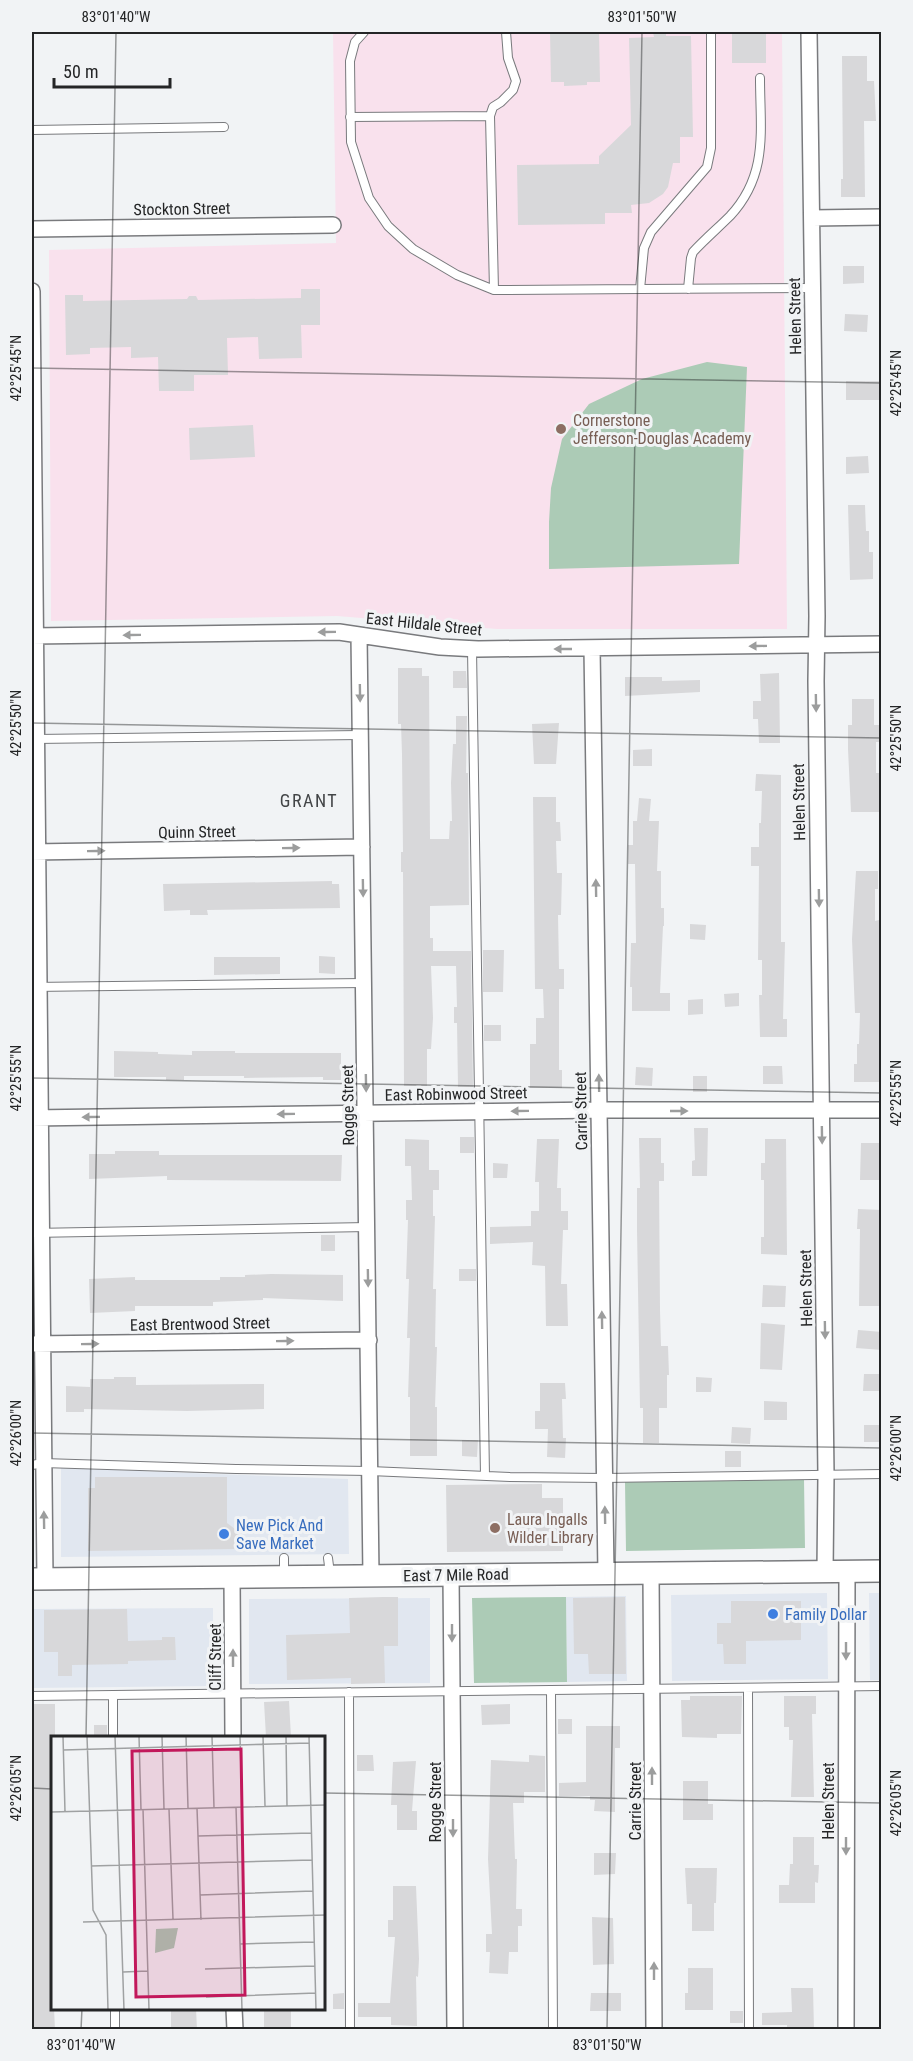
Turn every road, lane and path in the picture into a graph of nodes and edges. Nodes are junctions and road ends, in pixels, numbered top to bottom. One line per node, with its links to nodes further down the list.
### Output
1 (364, 32): 7 (lane)
2 (506, 32): 6 (lane)
3 (711, 32): 15 (lane)
4 (809, 32): 11 (street, Helen Street)
5 (760, 78): 16 (lane)
6 (490, 116): 7 (lane); 17 (lane)
7 (350, 117): 17 (lane)
8 (224, 127): 9 (lane)
9 (32, 130)
10 (882, 217): 11 (street)
11 (812, 218): 14 (street, Helen Street)
12 (333, 225): 13 (street, Stockton Street)
13 (32, 230)
14 (813, 288): 16 (lane); 25 (street, Helen Street)
15 (640, 289): 16 (lane); 17 (lane)
16 (688, 289)
17 (494, 290)
18 (32, 291): 19 (street)
19 (32, 331): 20 (street)
20 (32, 433): 21 (street)
21 (33, 537): 23 (street)
22 (359, 635): 23 (street, East Hildale Street, one-way to 23); 27 (street, East Hildale Street); 28 (street, Rogge Street, one-way to 28)
23 (33, 636): 29 (street)
24 (882, 644): 25 (street, East Hildale Street)
25 (817, 645): 26 (street, East Hildale Street, one-way to 26); 35 (street, Helen Street, one-way to 35)
26 (592, 648): 27 (street, East Hildale Street, one-way to 27); 34 (street, Carrie Street, one-way to 26)
27 (472, 649): 37 (lane)
28 (361, 735): 29 (lane); 30 (street, Rogge Street)
29 (34, 739): 31 (street)
30 (362, 847): 31 (street, Quinn Street, one-way to 30); 32 (street, Rogge Street, one-way to 32)
31 (34, 852): 33 (street)
32 (364, 983): 33 (lane); 38 (street, Rogge Street, one-way to 38)
33 (35, 987): 39 (street)
34 (599, 1110): 35 (street, East Robinwood Street, one-way to 35); 37 (street, East Robinwood Street, one-way to 37); 49 (street, Carrie Street, one-way to 34)
35 (822, 1110): 36 (street, East Robinwood Street); 47 (street, Helen Street, one-way to 47)
36 (882, 1110)
37 (479, 1112): 38 (street, East Robinwood Street); 48 (lane)
38 (366, 1113): 39 (street, East Robinwood Street, one-way to 39); 40 (street, Rogge Street)
39 (36, 1118): 41 (street)
40 (368, 1227): 41 (lane); 42 (street, Rogge Street, one-way to 42)
41 (36, 1232): 43 (street)
42 (369, 1340): 43 (street, East Brentwood Street, one-way to 42); 45 (street, Rogge Street)
43 (37, 1344): 44 (street)
44 (37, 1464): 45 (lane); 58 (street, one-way to 44)
45 (370, 1471): 48 (lane); 56 (street, Rogge Street)
46 (882, 1474): 47 (lane)
47 (826, 1475): 49 (lane); 51 (street, Helen Street)
48 (484, 1476): 49 (lane)
49 (604, 1478): 53 (street, Carrie Street, one-way to 49)
50 (882, 1571): 52 (street, East 7 Mile Road)
51 (825, 1572): 52 (street, East 7 Mile Road); 54 (street, East 7 Mile Road)
52 (846, 1572): 59 (street, Helen Street, one-way to 59)
53 (606, 1573): 54 (street, East 7 Mile Road); 55 (street, East 7 Mile Road)
54 (651, 1573): 62 (street, Carrie Street)
55 (451, 1575): 56 (street, East 7 Mile Road); 64 (street, Rogge Street, one-way to 64)
56 (371, 1576): 57 (street, East 7 Mile Road)
57 (232, 1577): 58 (street, East 7 Mile Road); 66 (street, Cliff Street, one-way to 57)
58 (38, 1579)
59 (846, 1686): 60 (lane); 61 (lane); 80 (street, Helen Street, one-way to 80)
60 (882, 1686)
61 (748, 1688): 62 (lane); 79 (lane)
62 (652, 1689): 63 (lane); 78 (street, Carrie Street, one-way to 62)
63 (551, 1690): 64 (lane); 77 (lane)
64 (452, 1691): 65 (lane); 76 (street, Rogge Street, one-way to 76)
65 (349, 1692): 66 (lane); 75 (lane)
66 (233, 1694): 68 (lane); 70 (street, Cliff Street)
67 (32, 1695): 68 (lane)
68 (113, 1695): 69 (lane)
69 (113, 1736)
70 (233, 1736)
71 (115, 2010): 73 (lane)
72 (234, 2010): 74 (street)
73 (115, 2030)
74 (235, 2030)
75 (350, 2030)
76 (455, 2030)
77 (553, 2030)
78 (654, 2030)
79 (749, 2030)
80 (846, 2030)

